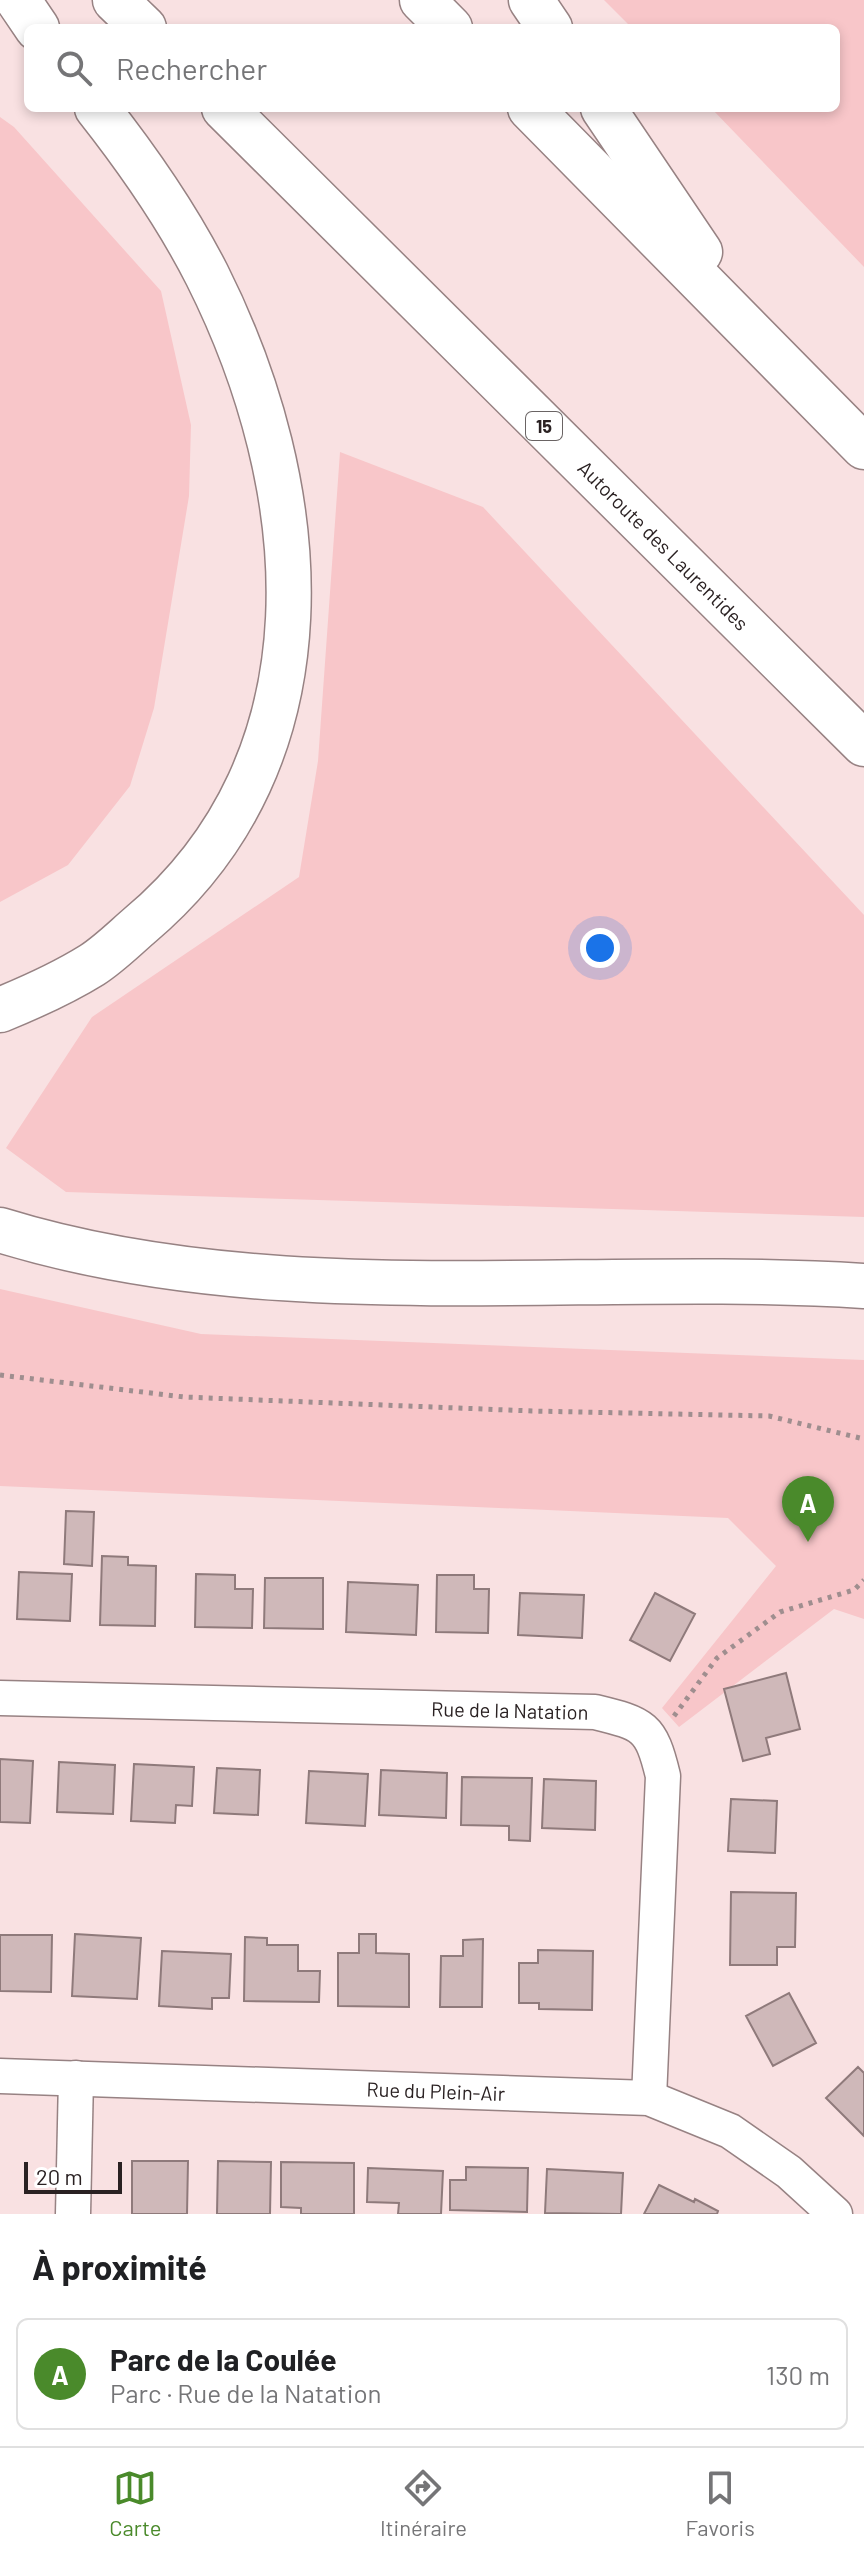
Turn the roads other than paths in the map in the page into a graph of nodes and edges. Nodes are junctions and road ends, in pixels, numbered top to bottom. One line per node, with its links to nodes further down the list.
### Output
1 (18, 0): 5 (highway)
2 (115, 0): 6 (highway)
3 (422, 0): 7 (highway)
4 (531, 0): 8 (highway)
5 (34, 24)
6 (140, 24)
7 (446, 24)
8 (547, 24)
9 (100, 112): 16 (highway)
10 (228, 112): 15 (highway, Autoroute des Laurentides / 15)
11 (534, 112): 13 (highway)
12 (606, 112): 13 (highway)
13 (760, 340): 14 (highway)
14 (864, 447)
15 (864, 744)
16 (0, 1010)
17 (0, 1230): 18 (highway)
18 (864, 1286)
19 (0, 1698): 22 (street, Rue de la Natation)
20 (0, 2076): 21 (street, Rue du Plein-Air)
21 (76, 2078): 22 (street, Rue du Plein-Air); 23 (street)
22 (649, 2098): 24 (street, Rue du Plein-Air)
23 (73, 2214)
24 (835, 2214)

